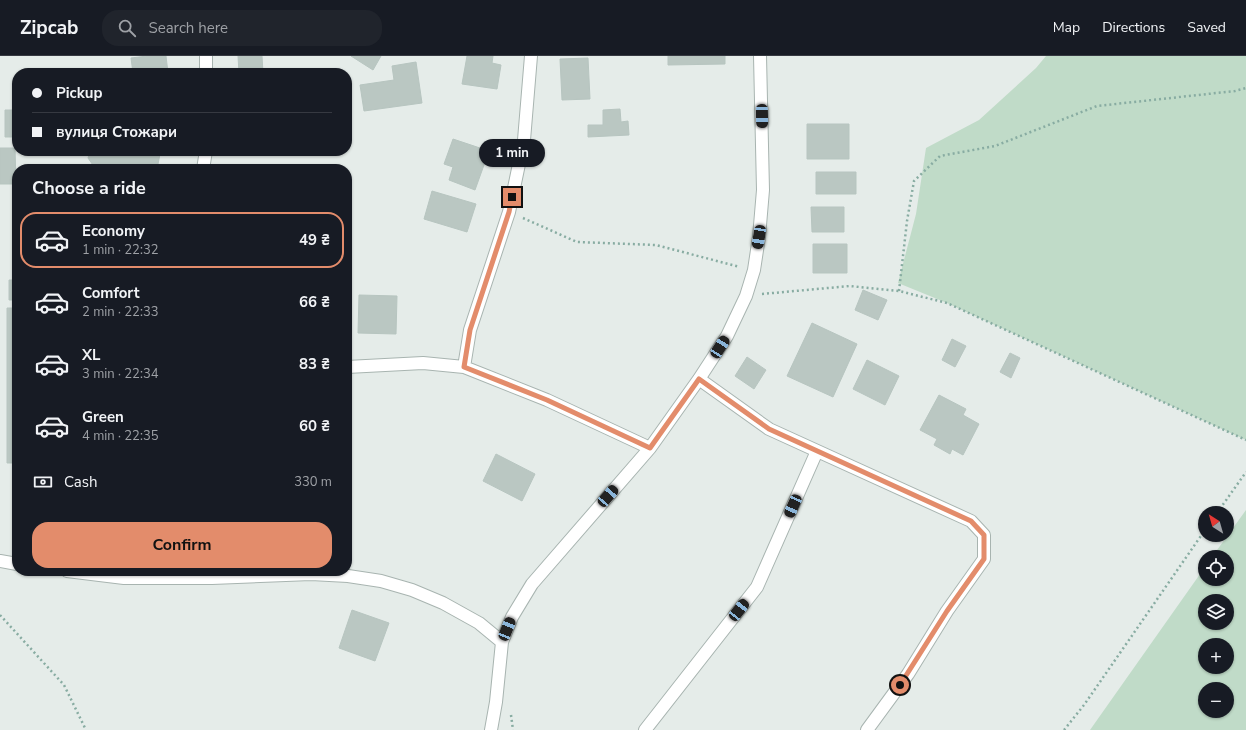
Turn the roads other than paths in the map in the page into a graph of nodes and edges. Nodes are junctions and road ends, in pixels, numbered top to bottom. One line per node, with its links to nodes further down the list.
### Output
1 (206, 56): 4 (street)
2 (531, 56): 6 (street)
3 (760, 56): 7 (street)
4 (206, 68)
5 (352, 367): 6 (street)
6 (464, 367): 8 (street)
7 (699, 379): 8 (street); 9 (street)
8 (650, 448): 15 (street)
9 (817, 451): 17 (street); 18 (street)
10 (0, 561): 11 (street)
11 (12, 563)
12 (108, 576): 13 (street)
13 (261, 576)
14 (348, 576): 15 (street)
15 (502, 642): 16 (street)
16 (491, 730)
17 (645, 730)
18 (867, 730)

